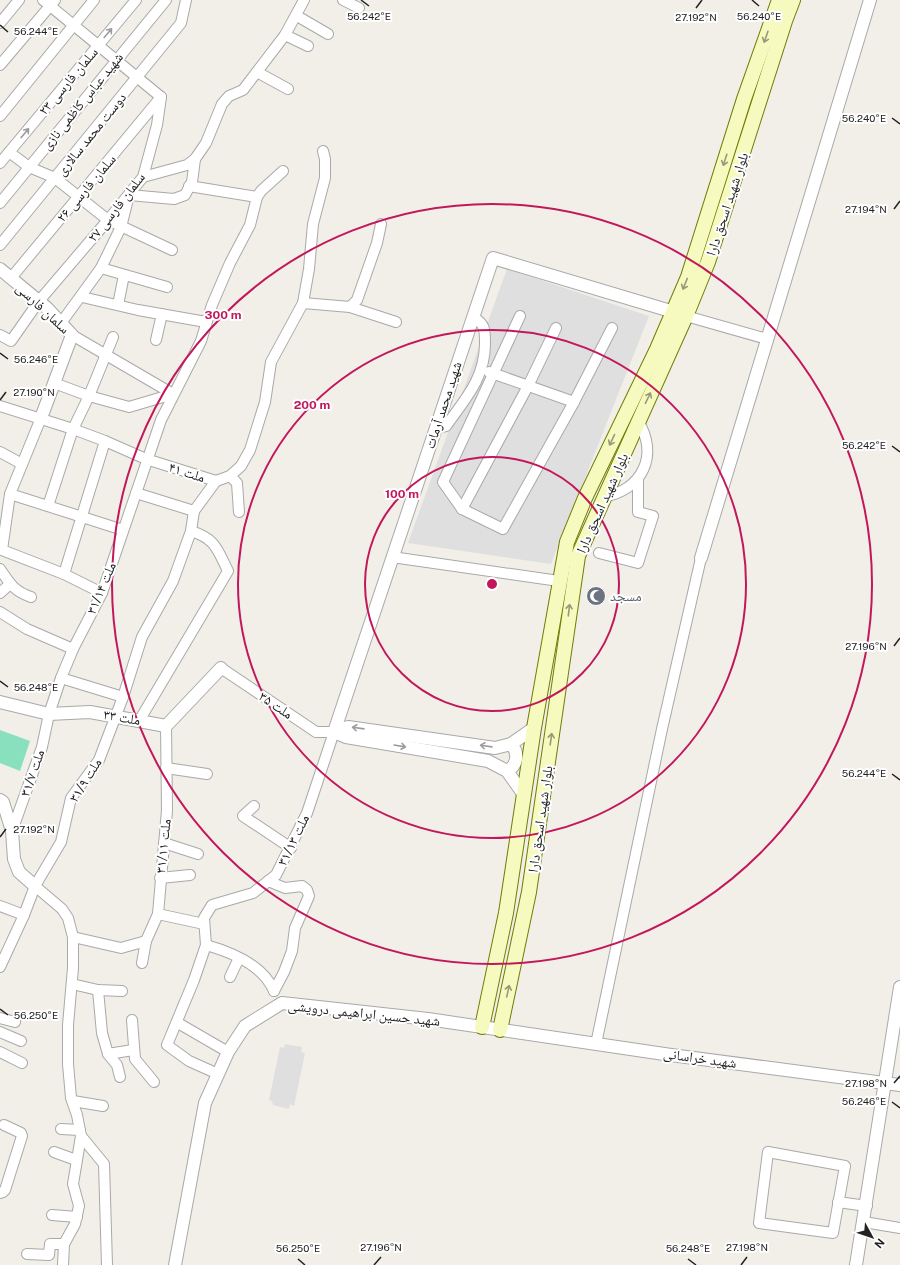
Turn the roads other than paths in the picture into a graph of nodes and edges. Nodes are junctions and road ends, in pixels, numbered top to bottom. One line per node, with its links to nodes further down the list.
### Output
1 (19, 0): 14 (street)
2 (94, 0): 15 (street)
3 (136, 0): 18 (street, سلمان فارسی ۲۳, one-way to 3)
4 (166, 0): 20 (street, شهید عباس کاظمی نازی)
5 (186, 0): 23 (street, دوست محمد سالاری)
6 (304, 0): 13 (street)
7 (343, 0): 12 (street)
8 (779, 0): 56 (main road, بلوار شهید اسحق دارا, one-way to 56)
9 (793, 0): 56 (main road, بلوار شهید اسحق دارا)
10 (870, 0): 67 (street)
11 (49, 2): 15 (street); 21 (street)
12 (358, 8)
13 (297, 16): 16 (street); 17 (street)
14 (0, 23)
15 (74, 25): 18 (street); 26 (street)
16 (328, 34)
17 (285, 35): 19 (street); 22 (street)
18 (98, 46): 20 (street); 28 (street, سلمان فارسی ۲۳, one-way to 18)
19 (308, 46)
20 (116, 60): 23 (street); 31 (street, شهید عباس کاظمی نازی)
21 (0, 65)
22 (257, 72): 24 (street); 29 (street)
23 (137, 78): 25 (street); 34 (street, دوست محمد سالاری)
24 (288, 89)
25 (161, 97): 33 (street, سلمان فارسی ۲۷); 37 (street, سلمان فارسی ۲۶)
26 (0, 116)
27 (323, 151): 52 (street)
28 (9, 152): 30 (street, سلمان فارسی ۲۳); 31 (street)
29 (195, 159): 33 (street); 35 (street)
30 (0, 163)
31 (29, 167): 34 (street); 39 (street, شهید عباس کاظمی نازی)
32 (283, 171): 38 (street)
33 (143, 177): 36 (street, سلمان فارسی ۲۷)
34 (55, 178): 37 (street); 43 (street, دوست محمد سالاری)
35 (189, 186): 36 (street); 38 (street)
36 (129, 195): 40 (street, سلمان فارسی ۲۷); 42 (street)
37 (79, 196): 40 (street); 48 (street, سلمان فارسی ۲۶)
38 (257, 197): 59 (street, ملت ۳۱/۱۴)
39 (0, 203)
40 (108, 220): 42 (street); 51 (street, سلمان فارسی ۲۷)
41 (381, 224): 54 (street)
42 (121, 227): 44 (street); 45 (street)
43 (0, 245)
44 (172, 250)
45 (101, 268): 47 (street); 50 (street)
46 (0, 269): 48 (street, سلمان فارسی)
47 (124, 275): 49 (street); 53 (street)
48 (11, 278): 51 (street, سلمان فارسی)
49 (168, 287)
50 (82, 297): 53 (street); 61 (street)
51 (39, 301): 61 (street, سلمان فارسی); 64 (street, سلمان فارسی ۲۷)
52 (303, 303): 54 (street); 88 (street)
53 (118, 305): 55 (street)
54 (350, 307): 60 (street)
55 (162, 314): 59 (street); 68 (street)
56 (680, 314): 58 (street, شهید محمد آرمات); 67 (street); 79 (main road, بلوار شهید اسحق دارا, one-way to 56); 85 (main road, بلوار شهید اسحق دارا, one-way to 85)
57 (520, 316): 71 (street)
58 (473, 317): 70 (street); 80 (street, شهید محمد آرمات)
59 (206, 322): 74 (street, ملت ۳۱/۱۴)
60 (396, 322)
61 (62, 323): 65 (street, سلمان فارسی)
62 (556, 328): 73 (street)
63 (612, 328): 76 (street)
64 (0, 335)
65 (72, 335): 69 (street); 72 (street, سلمان فارسی)
66 (113, 337): 69 (street)
67 (767, 339): 105 (street)
68 (156, 340)
69 (106, 354): 74 (street); 75 (street)
70 (481, 370): 71 (street); 80 (street)
71 (494, 374): 73 (street); 95 (street)
72 (54, 383): 75 (street); 78 (street, سلمان فارسی)
73 (528, 386): 76 (street); 95 (street)
74 (173, 394): 75 (street); 84 (street, ملت ۳۱/۱۴)
75 (89, 396): 81 (street)
76 (574, 402): 95 (street)
77 (1, 410): 78 (street, ملت ۴۱)
78 (41, 418): 81 (street, ملت ۴۱); 86 (street)
79 (638, 420): 87 (main road, بلوار شهید اسحق دارا); 89 (street)
80 (436, 428): 104 (street, شهید محمد آرمات)
81 (73, 429): 82 (street, ملت ۴۱); 94 (street)
82 (105, 441): 84 (street, ملت ۴۱); 99 (street)
83 (0, 452): 86 (street)
84 (146, 459): 90 (street, ملت ۴۱); 91 (street, ملت ۳۱/۱۴)
85 (602, 462): 87 (main road); 108 (main road, بلوار شهید اسحق دارا)
86 (22, 464): 92 (street)
87 (616, 468): 93 (main road, بلوار شهید اسحق دارا)
88 (230, 476): 90 (street); 97 (street)
89 (638, 478): 93 (street); 103 (street)
90 (216, 481): 96 (street, ملت ۴۱)
91 (136, 493): 96 (street); 100 (street, ملت ۳۱/۱۴)
92 (10, 494): 94 (street); 98 (street)
93 (603, 497): 160 (main road, بلوار شهید اسحق دارا, one-way to 93)
94 (48, 506): 99 (street)
95 (462, 509)
96 (194, 511): 101 (street, ملت ۴۱)
97 (239, 512)
98 (3, 515): 102 (street)
99 (81, 517): 100 (street); 107 (street)
100 (123, 530): 110 (street, ملت ۳۱/۱۴)
101 (191, 531): 117 (street, ملت ۴۱); 121 (street)
102 (1, 551): 107 (street)
103 (599, 553)
104 (392, 557): 108 (street); 124 (street, شهید محمد آرمات)
105 (701, 558): 163 (street)
106 (0, 569): 109 (street)
107 (64, 574): 110 (street)
108 (559, 581): 123 (main road, بلوار شهید اسحق دارا)
109 (10, 584): 111 (street); 112 (street)
110 (102, 593): 114 (street, ملت ۳۱/۱۴)
111 (0, 594)
112 (31, 597)
113 (0, 612): 114 (street)
114 (73, 649): 116 (street, ملت ۳۱/۱۴)
115 (221, 668): 122 (street); 124 (street, ملت ۳۵)
116 (61, 678): 117 (street); 119 (street, ملت ۳۱/۱۴)
117 (123, 697): 120 (street, ملت ۳۱/۹)
118 (0, 702): 119 (street, ملت ۳۳)
119 (49, 714): 120 (street, ملت ۳۳); 132 (street, ملت ۳۱/۷)
120 (115, 716): 121 (street, ملت ۳۳); 139 (street, ملت ۳۱/۹)
121 (139, 721): 122 (street, ملت ۳۳)
122 (166, 726): 126 (street, ملت ۳۱/۱۱)
123 (534, 728): 125 (street); 129 (main road, بلوار شهید اسحق دارا)
124 (334, 732): 125 (street, one-way to 124); 127 (street, one-way to 127); 134 (street, ملت ۳۱/۱۳)
125 (509, 745): 127 (street)
126 (166, 768): 128 (street); 133 (street, ملت ۳۱/۱۱)
127 (504, 769): 129 (street)
128 (207, 774)
129 (524, 795): 159 (main road, بلوار شهید اسحق دارا)
130 (1, 804): 132 (street)
131 (254, 806): 134 (street)
132 (12, 831): 139 (street)
133 (164, 843): 135 (street); 137 (street, ملت ۳۱/۱۱)
134 (291, 848): 138 (street, ملت ۳۱/۱۳)
135 (198, 854)
136 (190, 875): 137 (street)
137 (160, 878): 141 (street, ملت ۳۱/۱۱)
138 (268, 881): 143 (street, ملت ۳۱/۱۳); 147 (street)
139 (35, 886): 142 (street, ملت ۳۱/۹); 144 (street)
140 (0, 906): 142 (street)
141 (158, 914): 143 (street); 145 (street, ملت ۳۱/۱۱)
142 (24, 915): 149 (street, ملت ۳۱/۹)
143 (204, 924): 146 (street, ملت ۳۱/۱۳)
144 (73, 937): 145 (street); 151 (street)
145 (146, 942): 148 (street, ملت ۳۱/۱۱)
146 (206, 944): 147 (street); 158 (street, ملت ۳۱/۱۳)
147 (239, 958): 150 (street)
148 (142, 963)
149 (0, 967)
150 (230, 977)
151 (72, 984): 153 (street); 174 (street)
152 (900, 987): 172 (street)
153 (98, 990): 154 (street); 167 (street)
154 (122, 991)
155 (0, 1018): 157 (street)
156 (132, 1020): 164 (street)
157 (15, 1022)
158 (178, 1023): 166 (street); 169 (street, ملت ۳۱/۱۳)
159 (482, 1027): 160 (street, شهید حسین ابراهیمی درویشی); 166 (street, شهید حسین ابراهیمی درویشی)
160 (500, 1030): 163 (street, شهید خراسانی)
161 (0, 1032): 162 (street)
162 (21, 1041)
163 (596, 1044): 172 (street, شهید خراسانی)
164 (133, 1050): 167 (street); 171 (street)
165 (0, 1052): 168 (street)
166 (228, 1052): 169 (street, شهید حسین ابراهیمی درویشی)
167 (108, 1054): 170 (street)
168 (22, 1063)
169 (218, 1074): 192 (street, شهید حسین ابراهیمی درویشی)
170 (120, 1077)
171 (154, 1082)
172 (886, 1082): 173 (street, شهید خراسانی); 183 (street)
173 (900, 1085)
174 (72, 1102): 175 (street); 178 (street)
175 (103, 1106)
176 (1, 1127): 181 (street)
177 (61, 1129): 178 (street)
178 (81, 1133): 180 (street); 191 (street)
179 (54, 1152): 180 (street)
180 (76, 1160): 185 (street)
181 (0, 1192)
182 (838, 1202): 182 (street); 183 (street)
183 (867, 1206): 186 (street)
184 (52, 1215): 185 (street)
185 (77, 1218): 188 (street)
186 (864, 1222): 187 (street); 193 (street)
187 (900, 1228)
188 (64, 1244): 189 (street); 190 (street)
189 (27, 1254)
190 (63, 1265)
191 (107, 1265)
192 (175, 1265)
193 (856, 1265)

